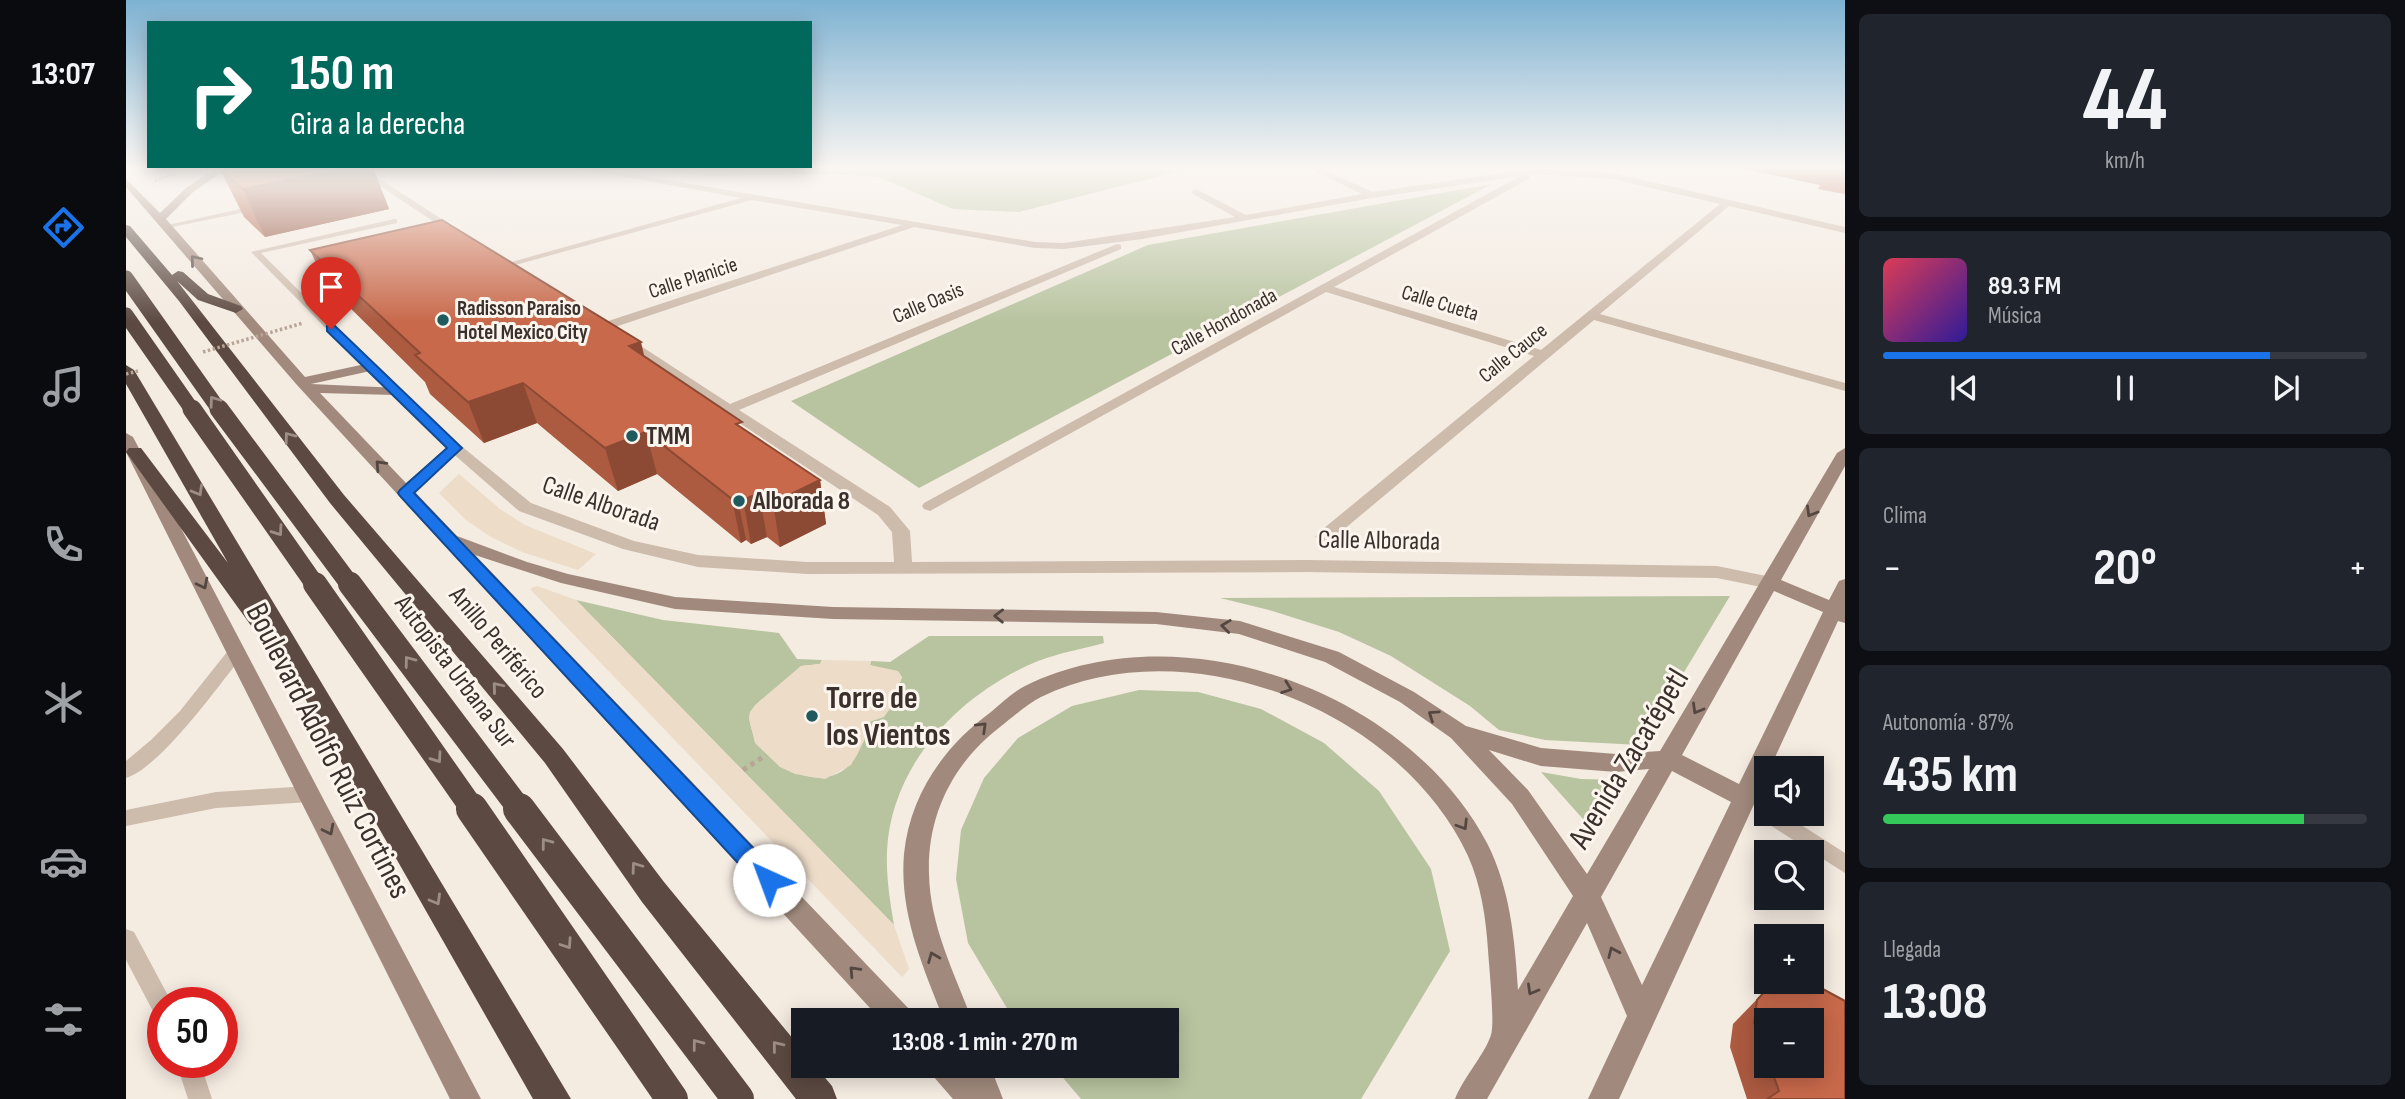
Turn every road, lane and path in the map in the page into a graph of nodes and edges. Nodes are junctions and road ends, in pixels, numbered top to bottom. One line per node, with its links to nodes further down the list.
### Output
1 (161, 219): 12 (main road)
2 (165, 219): 12 (main road)
3 (186, 219): 12 (lane)
4 (436, 219): 17 (street)
5 (680, 219): 18 (street)
6 (882, 219): 13 (street)
7 (1231, 219): 16 (street)
8 (1449, 219): 21 (street, Calle Hondonada)
9 (1708, 219): 24 (street, Calle Cauce)
10 (1800, 219): 15 (street)
11 (394, 221): 28 (lane, Calle Alborada)
12 (164, 223): 22 (main road, one-way to 12)
13 (914, 225): 16 (street); 33 (street, Calle Planicie)
14 (126, 229): 19 (highway, Anillo Periférico)
15 (1845, 230)
16 (1142, 236): 33 (street, Calle Oasis)
17 (473, 243)
18 (497, 258)
19 (153, 261): 22 (highway); 73 (highway, Anillo Periférico, one-way to 19)
20 (126, 278): 72 (highway, Autopista Urbana Sur, one-way to 20, bridge)
21 (1325, 288): 27 (street, Calle Cueta); 38 (street, Calle Hondonada)
22 (236, 309): 30 (main road)
23 (126, 315): 71 (highway, one-way to 71, bridge)
24 (1594, 316): 27 (street, Calle Cauce); 31 (street)
25 (303, 323): 26 (path, bridge)
26 (202, 352)
27 (1543, 355): 39 (street, Calle Cauce)
28 (370, 367): 30 (main road); 32 (street, Calle Alborada)
29 (130, 371): 46 (highway, one-way to 46)
30 (305, 385): 32 (main road); 37 (main road, one-way to 30)
31 (1845, 387)
32 (394, 391): 35 (street, Calle Alborada)
33 (729, 409): 41 (street)
34 (130, 444): 45 (main road, Boulevard Adolfo Ruiz Cortines, one-way to 45); 46 (highway)
35 (455, 448): 37 (main road); 41 (street, Calle Alborada)
36 (1845, 453): 42 (main road, Avenida Zacatépetl, one-way to 42)
37 (405, 493): 40 (main road)
38 (930, 506)
39 (1324, 537)
40 (448, 539): 47 (main road, one-way to 40); 61 (main road, one-way to 40)
41 (904, 567): 42 (street, Calle Alborada)
42 (1772, 583): 44 (main road, Calle Alborada); 49 (main road, Avenida Zacatépetl, one-way to 49)
43 (1845, 585): 44 (main road)
44 (1839, 613): 53 (main road)
45 (237, 651): 51 (lane); 52 (main road, Boulevard Adolfo Ruiz Cortines)
46 (321, 705): 70 (highway, one-way to 70)
47 (1459, 732): 49 (main road); 58 (main road)
48 (766, 755): 50 (path)
49 (1668, 759): 53 (main road); 58 (main road, Avenida Zacatépetl)
50 (743, 770)
51 (126, 771)
52 (310, 794): 55 (lane); 68 (main road, Boulevard Adolfo Ruiz Cortines, one-way to 68)
53 (1743, 797): 54 (lane); 63 (main road)
54 (1754, 804)
55 (126, 818)
56 (1787, 826): 57 (lane)
57 (1845, 864)
58 (1587, 895): 63 (main road, one-way to 58); 64 (main road, Avenida Zacatépetl, one-way to 64)
59 (130, 946): 60 (lane)
60 (152, 987)
61 (890, 1008)
62 (953, 1008): 64 (main road, one-way to 64)
63 (1641, 1014): 77 (main road)
64 (1506, 1036): 76 (main road, Avenida Zacatépetl)
65 (193, 1078): 69 (lane)
66 (954, 1078): 74 (main road)
67 (980, 1078): 75 (main road)
68 (458, 1093)
69 (200, 1099)
70 (553, 1099)
71 (672, 1099)
72 (738, 1099)
73 (819, 1099)
74 (974, 1099)
75 (988, 1099)
76 (1470, 1099)
77 (1603, 1099)

